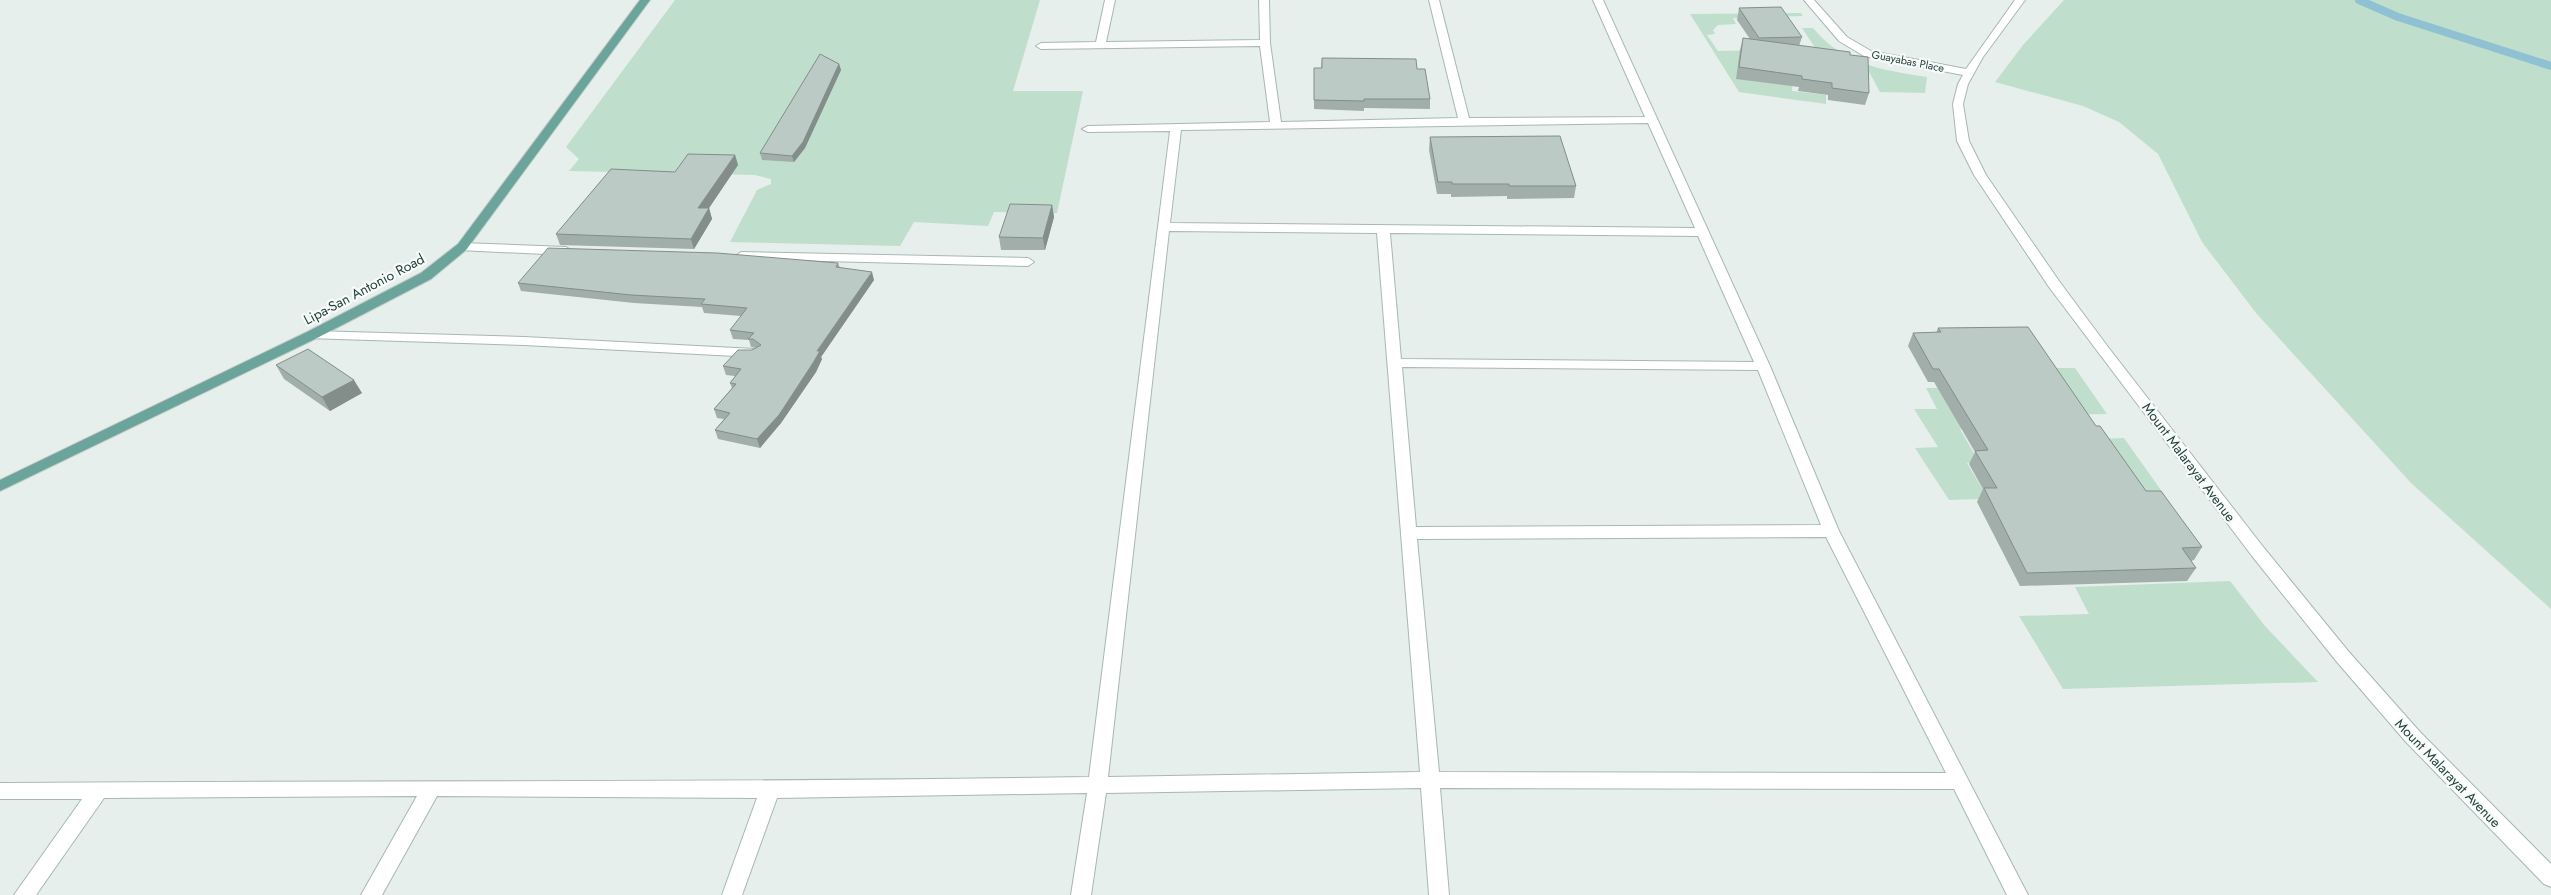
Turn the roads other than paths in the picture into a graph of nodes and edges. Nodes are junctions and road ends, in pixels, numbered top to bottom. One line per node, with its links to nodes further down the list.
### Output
1 (645, 0): 20 (main road, Lipa-San Antonio Road)
2 (1110, 0): 9 (street)
3 (1264, 0): 8 (street)
4 (1434, 0): 13 (street)
5 (1598, 0): 12 (street)
6 (1809, 0): 11 (street, Guayabas Place)
7 (2020, 0): 11 (street, Mount Malarayat Avenue)
8 (1265, 43): 9 (street); 14 (street)
9 (1100, 45): 10 (street)
10 (1041, 46)
11 (1969, 73): 38 (street, Mount Malarayat Avenue)
12 (1652, 120): 13 (street); 19 (street)
13 (1464, 121): 14 (street)
14 (1276, 124): 15 (street)
15 (1176, 127): 16 (street); 17 (street)
16 (1088, 129)
17 (1163, 227): 18 (street); 33 (street)
18 (1383, 228): 19 (street); 26 (street)
19 (1704, 232): 27 (street)
20 (462, 247): 21 (street); 24 (main road, Lipa-San Antonio Road)
21 (581, 252)
22 (729, 256): 23 (street)
23 (1028, 262)
24 (312, 335): 25 (street); 28 (main road, Lipa-San Antonio Road)
25 (755, 353)
26 (1396, 363): 27 (street); 30 (street)
27 (1763, 366): 29 (street)
28 (0, 486)
29 (1831, 531): 30 (street); 32 (street)
30 (1409, 533): 31 (street)
31 (1430, 780): 32 (street); 33 (street); 43 (street)
32 (1958, 781): 44 (street)
33 (1098, 784): 35 (street); 42 (street)
34 (432, 788): 35 (street); 37 (street); 40 (street)
35 (770, 790): 41 (street)
36 (0, 791): 37 (street)
37 (98, 792): 39 (street)
38 (2551, 878)
39 (24, 895)
40 (371, 895)
41 (732, 895)
42 (1081, 895)
43 (1439, 895)
44 (2018, 895)

